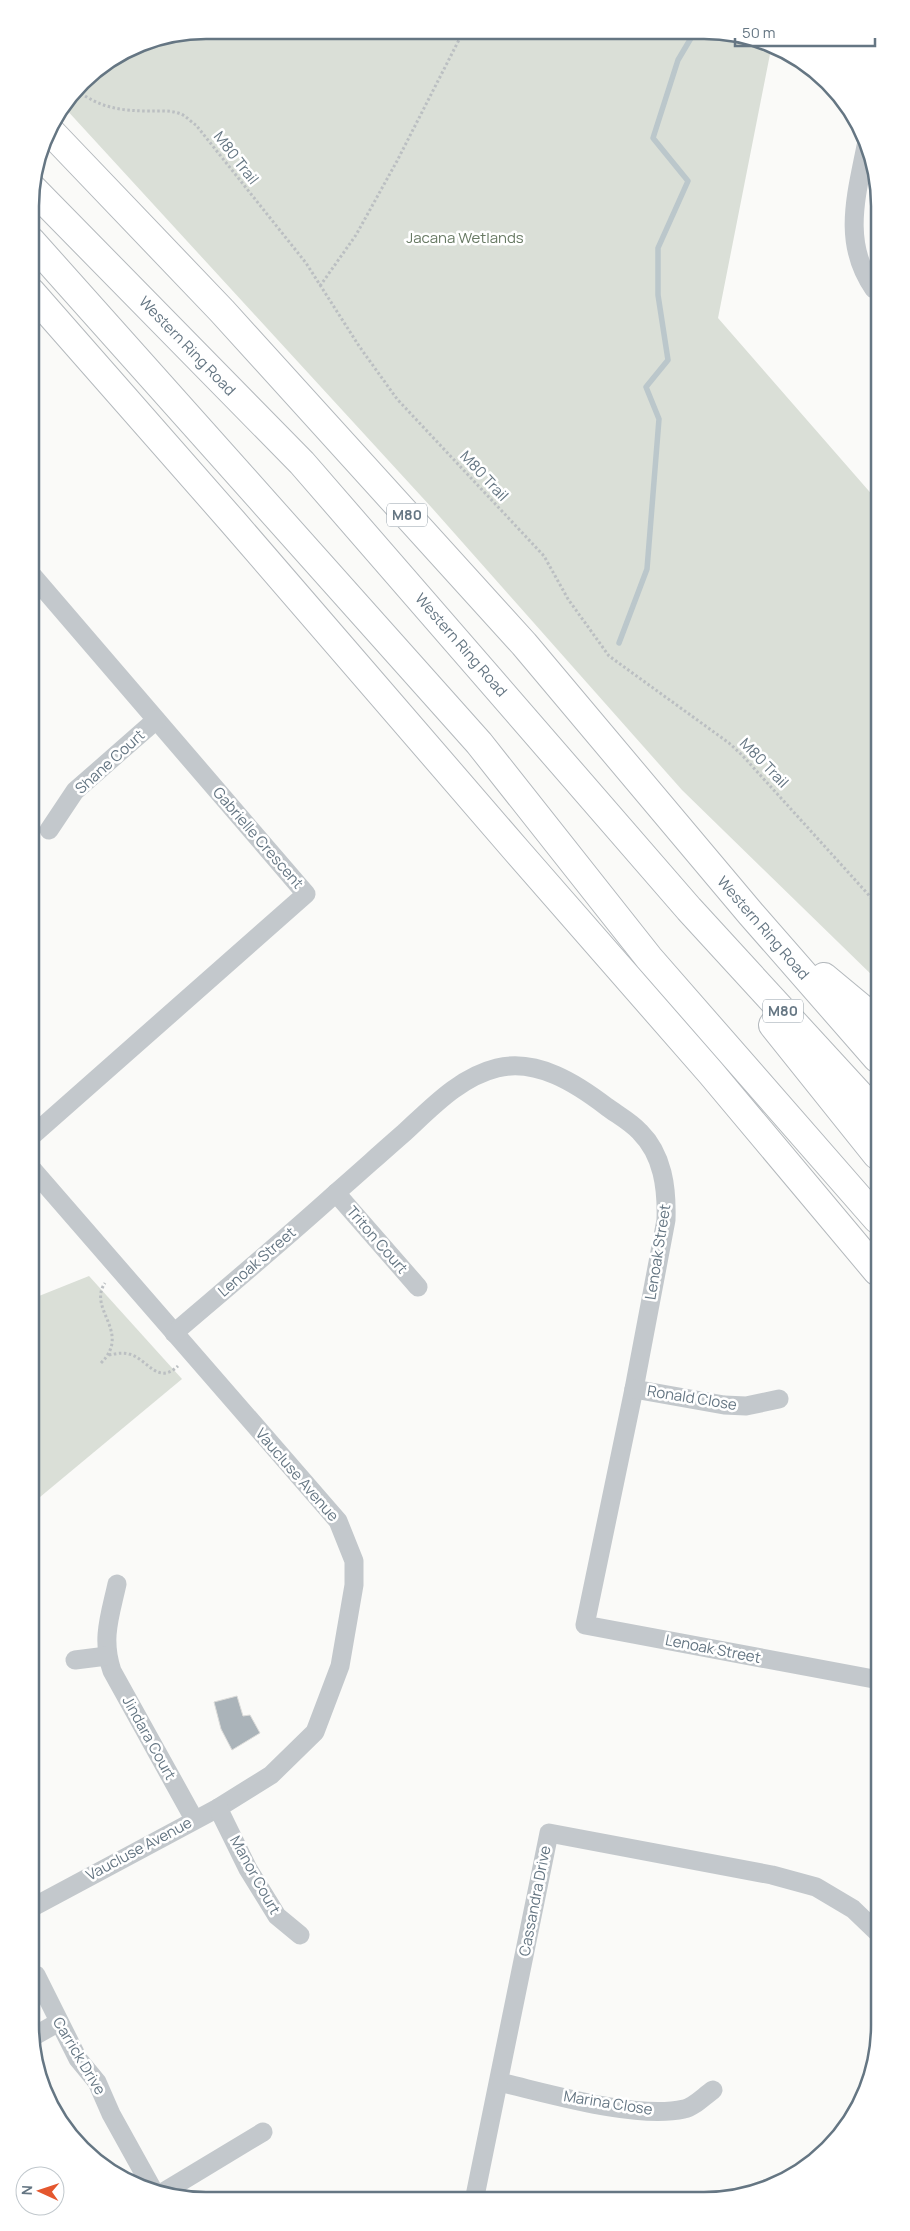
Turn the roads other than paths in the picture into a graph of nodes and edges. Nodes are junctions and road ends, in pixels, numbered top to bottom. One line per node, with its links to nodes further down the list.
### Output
1 (54, 136): 12 (highway, Western Ring Road / M80)
2 (864, 156): 5 (street)
3 (39, 195): 11 (highway, Western Ring Road / M80)
4 (39, 251): 13 (highway)
5 (871, 283)
6 (39, 301): 7 (highway)
7 (233, 522): 13 (highway); 22 (highway)
8 (39, 583): 9 (street, Gabrielle Crescent)
9 (156, 720): 10 (street, Shane Court); 17 (street, Gabrielle Crescent)
10 (49, 830)
11 (689, 908): 16 (highway, Western Ring Road / M80); 18 (highway)
12 (751, 914): 14 (highway); 15 (highway, Western Ring Road / M80)
13 (649, 958): 21 (highway)
14 (871, 1016)
15 (871, 1051)
16 (871, 1107)
17 (39, 1130)
18 (871, 1147)
19 (39, 1177): 24 (street, Vaucluse Avenue)
20 (336, 1193): 23 (street, Triton Court); 24 (street, Lenoak Street); 25 (street, Lenoak Street)
21 (871, 1212)
22 (871, 1264)
23 (418, 1287)
24 (174, 1333): 31 (street, Vaucluse Avenue)
25 (634, 1389): 26 (street, Ronald Close); 30 (street, Lenoak Street)
26 (780, 1399)
27 (117, 1584): 28 (street, Jindara Court)
28 (107, 1656): 29 (street); 32 (street, Jindara Court)
29 (75, 1660)
30 (871, 1679)
31 (218, 1808): 32 (street, Vaucluse Avenue); 35 (street, Manor Court)
32 (194, 1819): 33 (street, Vaucluse Avenue)
33 (39, 1904)
34 (871, 1926): 39 (street, Cassandra Drive)
35 (300, 1935)
36 (39, 1981): 37 (street, Carrick Drive)
37 (58, 2022): 38 (street); 42 (street, Carrick Drive)
38 (39, 2033)
39 (499, 2082): 40 (street, Marina Close); 44 (street, Cassandra Drive)
40 (713, 2090)
41 (263, 2132): 43 (street)
42 (148, 2182)
43 (170, 2188)
44 (476, 2192)

